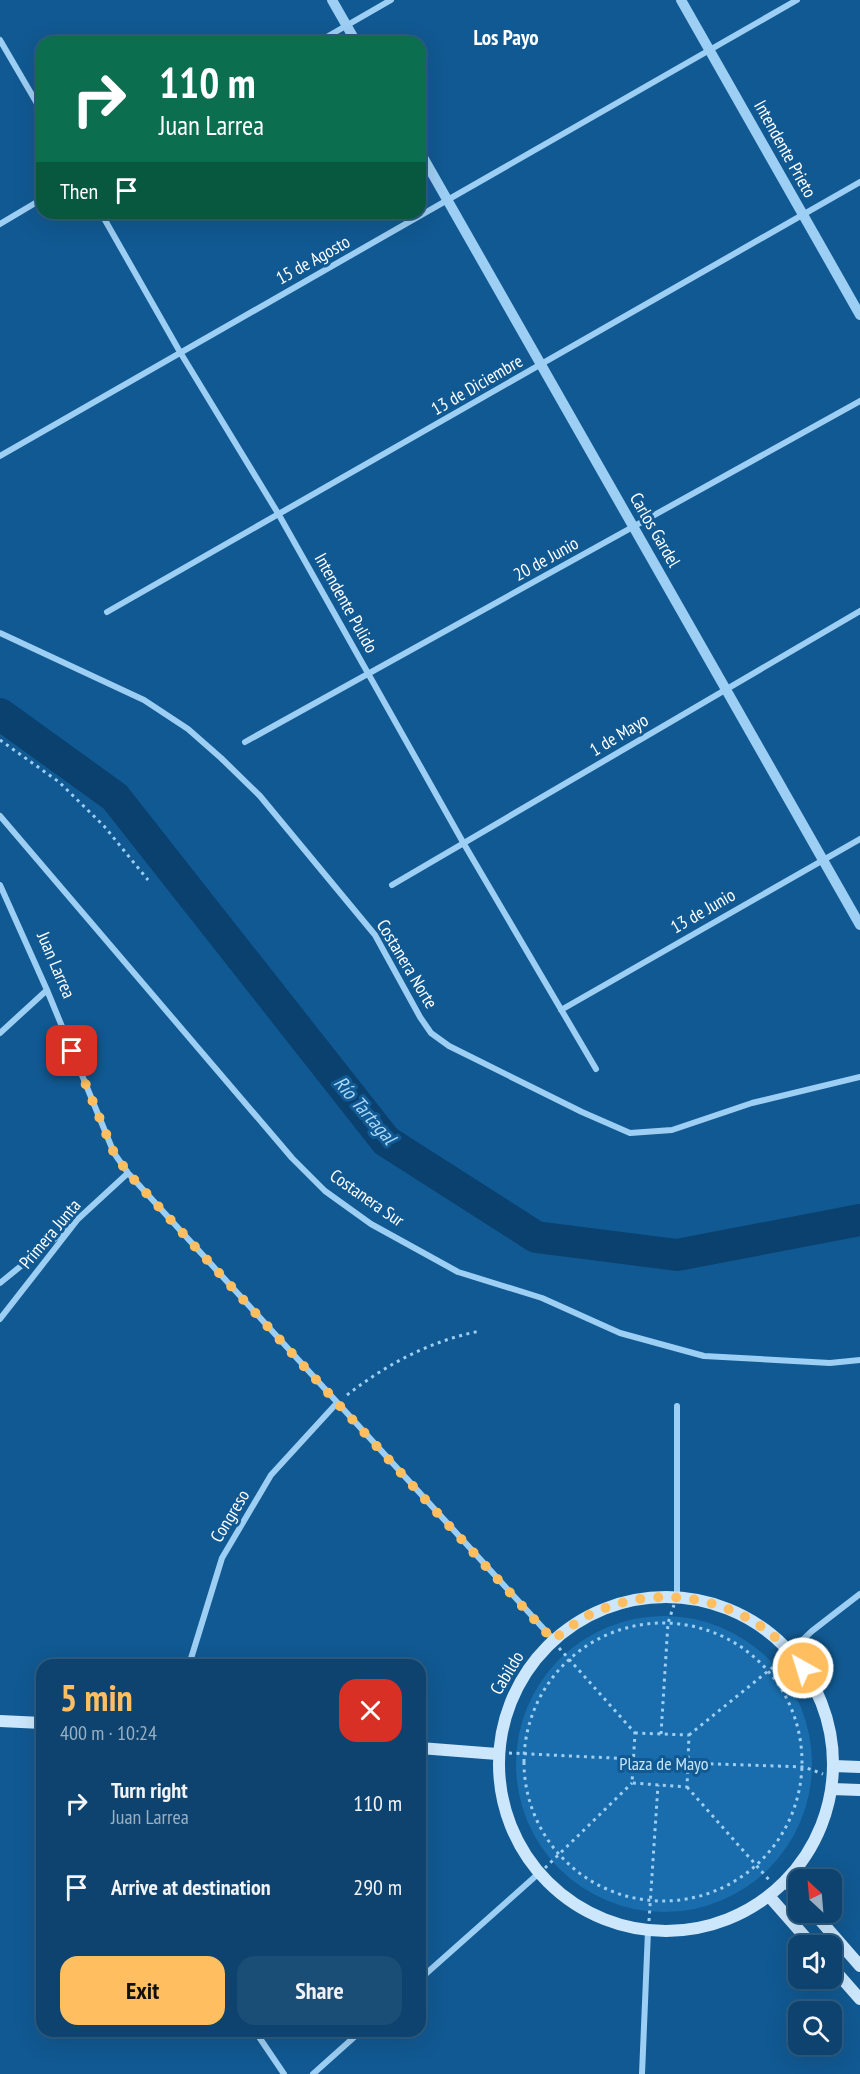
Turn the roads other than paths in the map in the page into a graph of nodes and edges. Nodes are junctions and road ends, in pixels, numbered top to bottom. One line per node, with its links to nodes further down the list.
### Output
1 (332, 0): 5 (street)
2 (391, 0): 5 (street)
3 (681, 0): 9 (street, Intendente Prieto)
4 (797, 0): 9 (street, 15 de Agosto)
5 (346, 26): 6 (street); 7 (street)
6 (328, 36)
7 (352, 36)
8 (0, 40): 10 (street)
9 (710, 50): 13 (street, 15 de Agosto); 16 (street, Intendente Prieto)
10 (36, 102)
11 (426, 162): 13 (street, Carlos Gardel)
12 (860, 182): 16 (street, 13 de Diciembre)
13 (449, 201): 15 (street, 15 de Agosto); 22 (street, Carlos Gardel)
14 (36, 203): 19 (street)
15 (426, 214)
16 (803, 215): 20 (street, Intendente Prieto); 22 (street, 13 de Diciembre)
17 (103, 219): 21 (street, Intendente Pulido)
18 (417, 219): 21 (street, 15 de Agosto)
19 (0, 224)
20 (860, 315)
21 (180, 352): 24 (street, 15 de Agosto); 25 (street, Intendente Pulido)
22 (541, 365): 25 (street, 13 de Diciembre); 26 (street, Carlos Gardel)
23 (860, 401): 26 (street, 20 de Junio)
24 (0, 456)
25 (279, 515): 28 (street, 13 de Diciembre); 30 (street, Intendente Pulido)
26 (634, 526): 30 (street, 20 de Junio); 31 (street, Carlos Gardel)
27 (860, 610): 31 (street, 1 de Mayo)
28 (107, 612)
29 (0, 633): 44 (street, Costanera Norte)
30 (369, 675): 32 (street, 20 de Junio); 35 (street, Intendente Pulido)
31 (727, 689): 35 (street, 1 de Mayo); 36 (street, Carlos Gardel)
32 (245, 742)
33 (0, 816): 49 (street, Costanera Sur)
34 (860, 839): 36 (street, 13 de Junio)
35 (464, 844): 38 (street, 1 de Mayo); 41 (street, Intendente Pulido)
36 (822, 860): 39 (street, Carlos Gardel); 41 (street, 13 de Junio)
37 (0, 885): 40 (street, Juan Larrea)
38 (392, 885)
39 (860, 925)
40 (47, 990): 42 (street); 45 (street, Juan Larrea)
41 (561, 1010): 43 (street, Intendente Pulido)
42 (0, 1033)
43 (596, 1069)
44 (860, 1077)
45 (128, 1173): 46 (street, Primera Junta); 50 (street, Juan Larrea)
46 (78, 1219): 47 (street); 48 (street, Primera Junta)
47 (0, 1283)
48 (0, 1319)
49 (860, 1360)
50 (336, 1404): 54 (street, Juan Larrea); 56 (street, Congreso)
51 (678, 1406): 53 (street)
52 (860, 1594): 55 (street)
53 (677, 1596): 54 (main road, Cabildo); 55 (main road, Cabildo)
54 (553, 1640): 60 (main road, Cabildo)
55 (791, 1651): 62 (main road, Cabildo)
56 (191, 1659)
57 (0, 1721): 58 (main road)
58 (36, 1723)
59 (426, 1748): 60 (main road)
60 (498, 1754): 64 (main road, Cabildo)
61 (860, 1767): 62 (main road)
62 (833, 1777): 63 (main road); 65 (main road, Cabildo)
63 (860, 1790)
64 (538, 1874): 68 (main road, Cabildo); 71 (street)
65 (777, 1888): 66 (main road); 68 (main road, Cabildo); 69 (main road)
66 (788, 1892)
67 (823, 1923): 70 (main road)
68 (648, 1931): 78 (street)
69 (806, 1935)
70 (860, 1966)
71 (426, 1974)
72 (842, 1979): 73 (main road)
73 (860, 1999)
74 (259, 2037): 76 (street)
75 (354, 2037): 77 (street)
76 (284, 2074)
77 (313, 2074)
78 (642, 2074)

